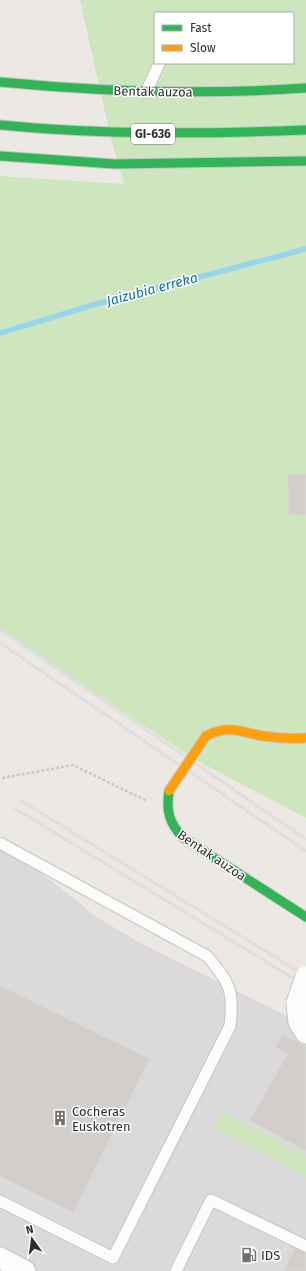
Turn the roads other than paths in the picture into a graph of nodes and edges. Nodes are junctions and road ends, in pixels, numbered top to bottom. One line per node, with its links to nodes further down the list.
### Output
1 (159, 64): 4 (lane)
2 (0, 82): 4 (street, Bentak auzoa)
3 (306, 88): 4 (street, Bentak auzoa)
4 (146, 92)
5 (0, 125): 6 (street, GI-636)
6 (306, 130)
7 (0, 156): 8 (street)
8 (306, 161)
9 (306, 738): 11 (street, Bentak auzoa, bridge)
10 (0, 842): 14 (lane)
11 (306, 917)
12 (306, 977): 13 (street, bridge)
13 (306, 1033)
14 (0, 1201)
15 (306, 1246): 18 (lane)
16 (0, 1258): 17 (street)
17 (25, 1271)
18 (176, 1271)

